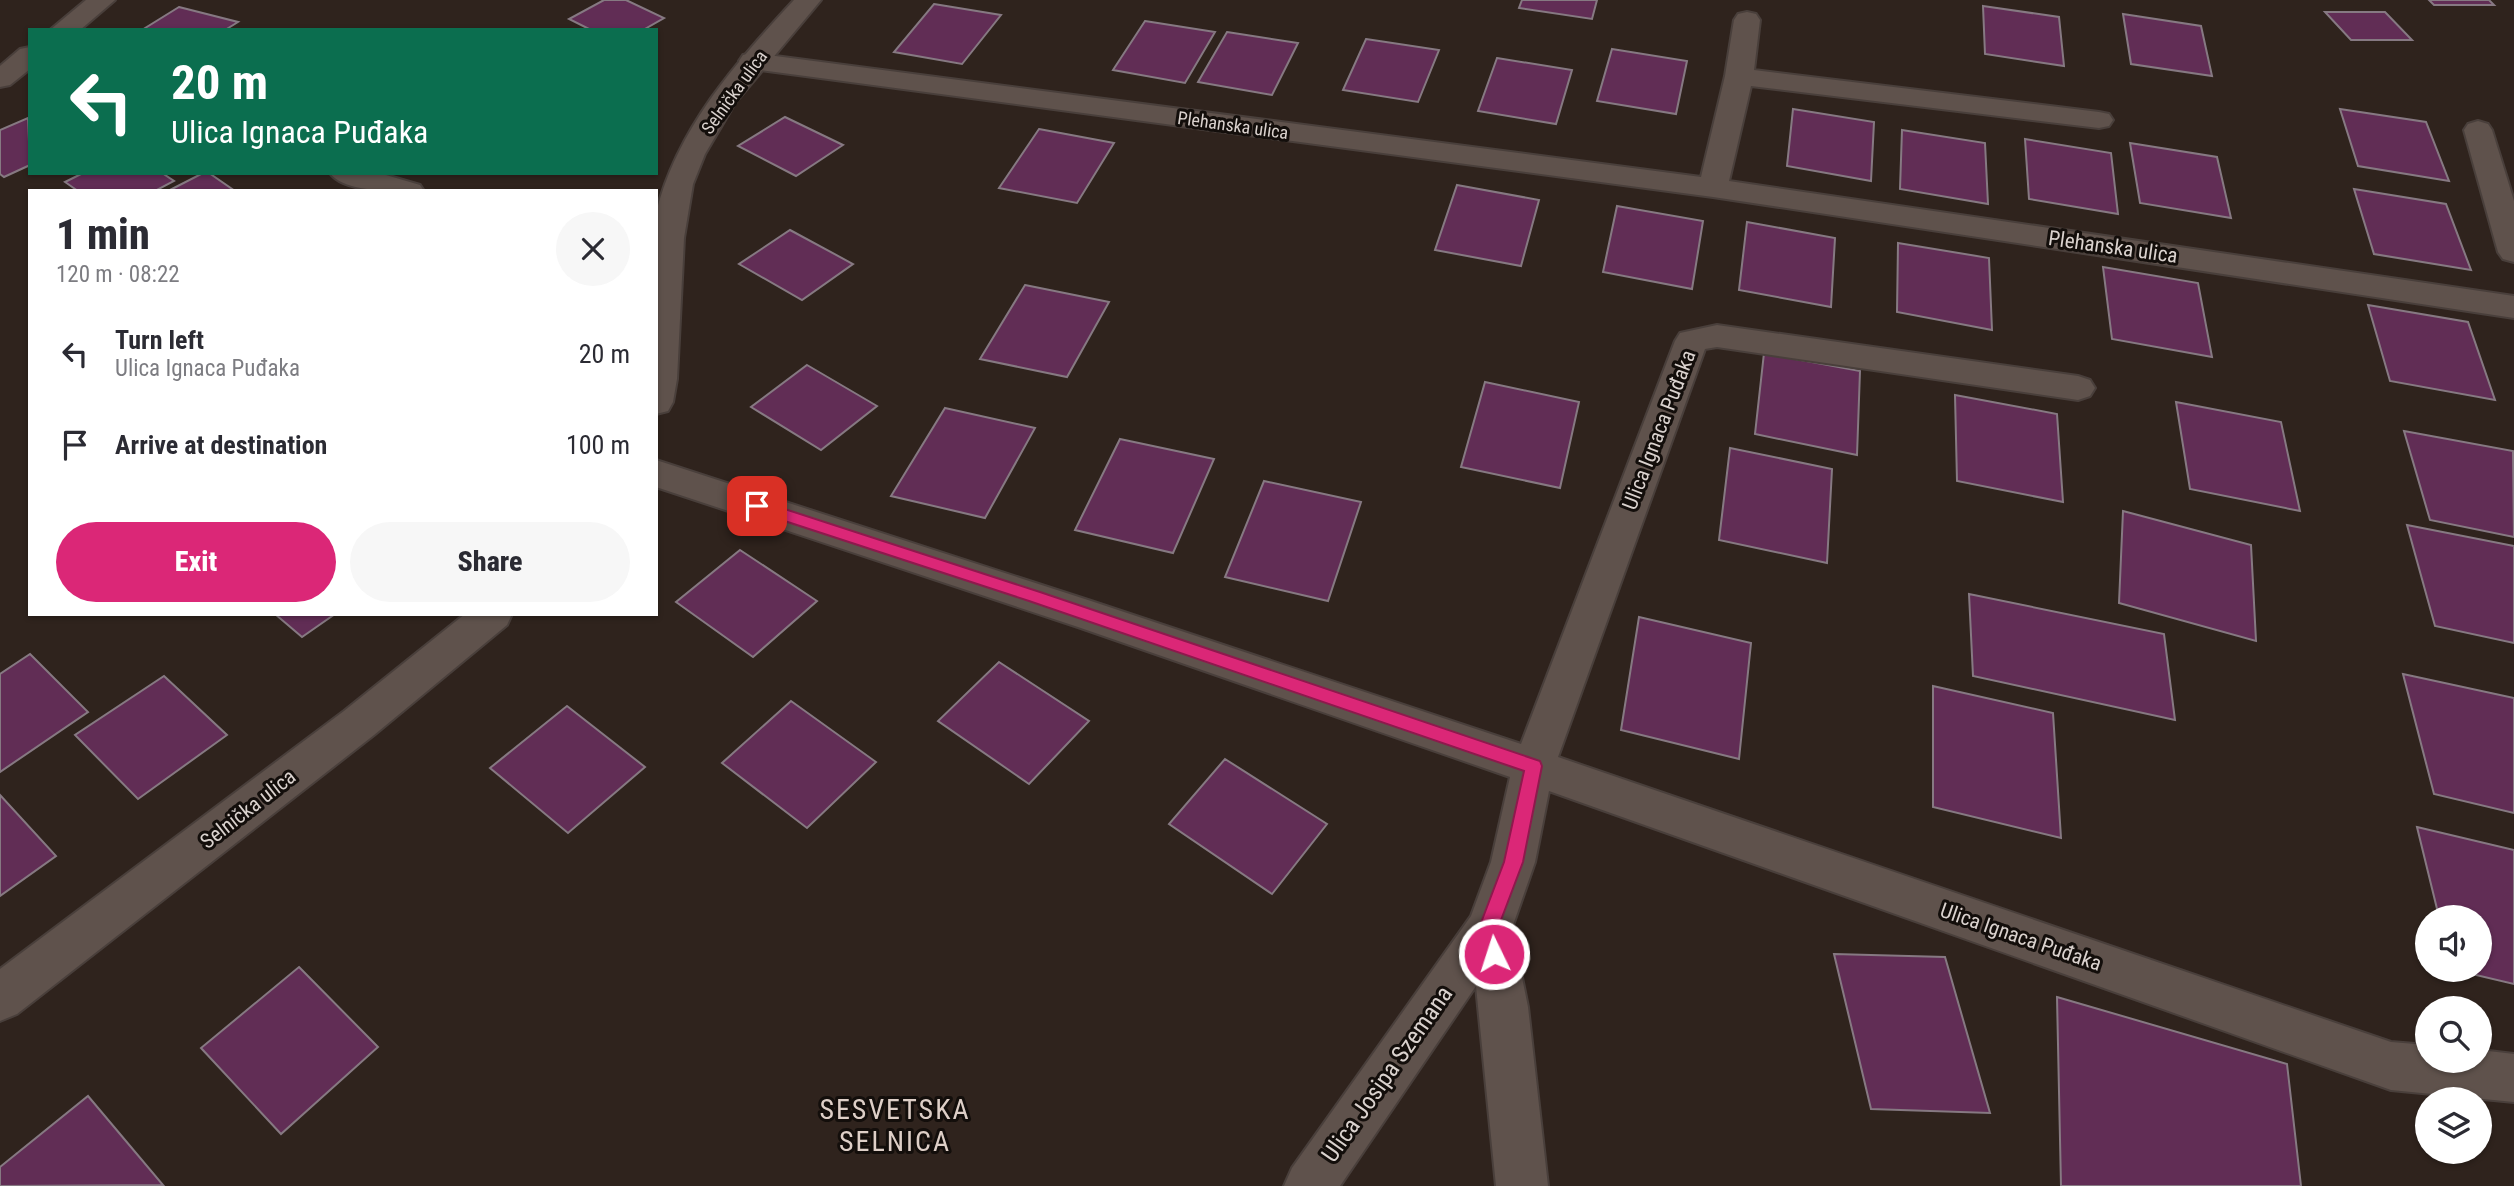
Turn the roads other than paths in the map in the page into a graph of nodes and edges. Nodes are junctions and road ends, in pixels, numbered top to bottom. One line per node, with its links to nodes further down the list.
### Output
1 (102, 0): 4 (street)
2 (808, 0): 6 (street, Selnička ulica)
3 (1746, 20): 7 (street)
4 (66, 28)
5 (28, 57): 8 (street)
6 (753, 61): 12 (street, Plehanska ulica); 15 (street, Selnička ulica)
7 (1739, 76): 9 (street); 12 (street)
8 (9, 77)
9 (2099, 120)
10 (2478, 130): 14 (street)
11 (352, 175): 13 (street)
12 (1713, 188): 16 (street, Plehanska ulica)
13 (402, 189)
14 (2514, 252)
15 (662, 260): 17 (street, Selnička ulica)
16 (2514, 307)
17 (658, 388)
18 (2078, 388): 21 (street, Ulica Ignaca Puđaka)
19 (658, 474): 21 (street, Ulica Ignaca Puđaka)
20 (490, 616): 23 (street, Selnička ulica)
21 (1533, 766): 22 (street, Ulica Josipa Szemana); 24 (street, Ulica Ignaca Puđaka)
22 (1489, 928): 25 (street, Ulica Josipa Szemana); 26 (street)
23 (0, 998)
24 (2514, 1078)
25 (1310, 1186)
26 (1521, 1186)

